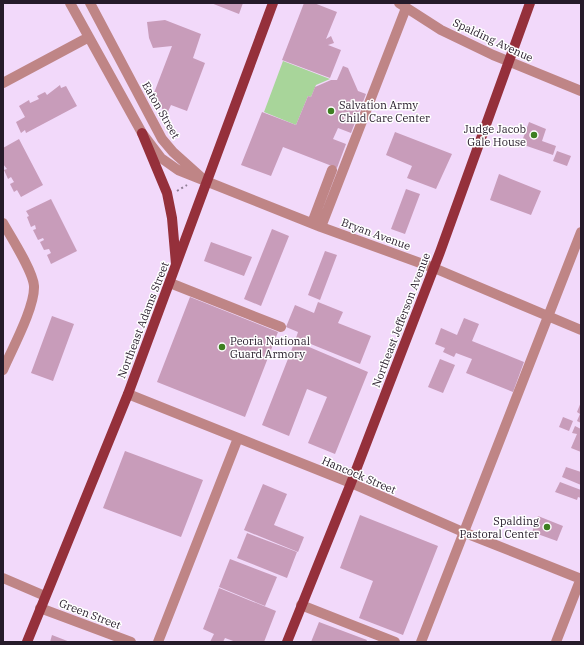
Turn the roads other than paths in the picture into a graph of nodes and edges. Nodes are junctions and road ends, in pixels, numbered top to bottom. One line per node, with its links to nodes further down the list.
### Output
1 (70, 3): 6 (street)
2 (90, 3): 12 (street, Eaton Street)
3 (273, 3): 12 (main road, Northeast Adams Street)
4 (402, 5): 7 (street, Spalding Avenue); 14 (street)
5 (529, 5): 7 (main road, Northeast Jefferson Avenue)
6 (89, 37): 8 (street); 10 (street)
7 (509, 63): 9 (street, Spalding Avenue); 17 (main road, Northeast Jefferson Avenue)
8 (3, 83)
9 (581, 91)
10 (142, 133): 12 (street); 16 (main road)
11 (332, 170): 14 (street)
12 (207, 182): 14 (street, Bryan Avenue); 16 (main road, Northeast Adams Street)
13 (3, 223): 22 (street)
14 (317, 225): 17 (street, Bryan Avenue)
15 (581, 232): 19 (street)
16 (176, 266): 18 (main road, Northeast Adams Street)
17 (434, 268): 19 (street, Bryan Avenue); 25 (main road, Northeast Jefferson Avenue)
18 (170, 283): 20 (street); 23 (main road, Northeast Adams Street)
19 (548, 316): 21 (street, Bryan Avenue); 26 (street)
20 (281, 327)
21 (581, 330)
22 (3, 370)
23 (128, 394): 24 (street, Hancock Street); 29 (main road, Northeast Adams Street)
24 (238, 438): 25 (street, Hancock Street); 34 (street)
25 (351, 483): 26 (street, Hancock Street); 30 (main road, Northeast Jefferson Avenue)
26 (463, 532): 28 (street, Hancock Street); 37 (street)
27 (3, 578): 29 (street, Green Street)
28 (581, 578): 38 (street)
29 (44, 596): 31 (main road, Northeast Adams Street)
30 (301, 605): 35 (main road, Northeast Jefferson Avenue); 36 (street)
31 (40, 608): 32 (main road, Northeast Adams Street); 33 (street, Green Street)
32 (27, 642)
33 (131, 642)
34 (158, 642)
35 (287, 642)
36 (395, 642)
37 (421, 642)
38 (556, 642)

